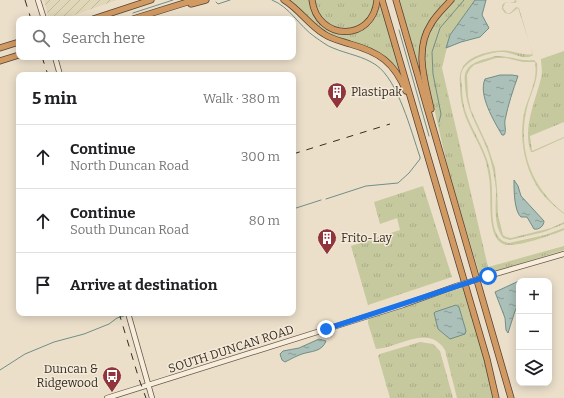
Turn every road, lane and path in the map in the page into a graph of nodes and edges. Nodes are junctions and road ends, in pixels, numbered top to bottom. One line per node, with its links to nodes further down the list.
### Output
1 (38, 0): 12 (main road)
2 (151, 0): 13 (highway)
3 (194, 0): 11 (highway)
4 (206, 0): 11 (highway)
5 (284, 0): 22 (highway)
6 (312, 0): 7 (highway)
7 (378, 0)
8 (382, 0): 22 (highway)
9 (396, 0): 21 (highway)
10 (451, 0): 21 (highway)
11 (158, 11): 14 (highway)
12 (43, 16)
13 (102, 16)
14 (142, 16)
15 (16, 43): 16 (highway)
16 (0, 48)
17 (16, 56): 19 (highway)
18 (56, 60): 20 (main road)
19 (0, 61)
20 (59, 72)
21 (434, 133): 29 (highway)
22 (427, 153): 28 (highway)
23 (564, 254): 25 (main road, SOUTH DUNCAN ROAD, bridge)
24 (129, 316): 25 (main road)
25 (149, 386): 26 (main road, SOUTH DUNCAN ROAD); 27 (main road)
26 (107, 398)
27 (152, 398)
28 (496, 398)
29 (511, 398)

